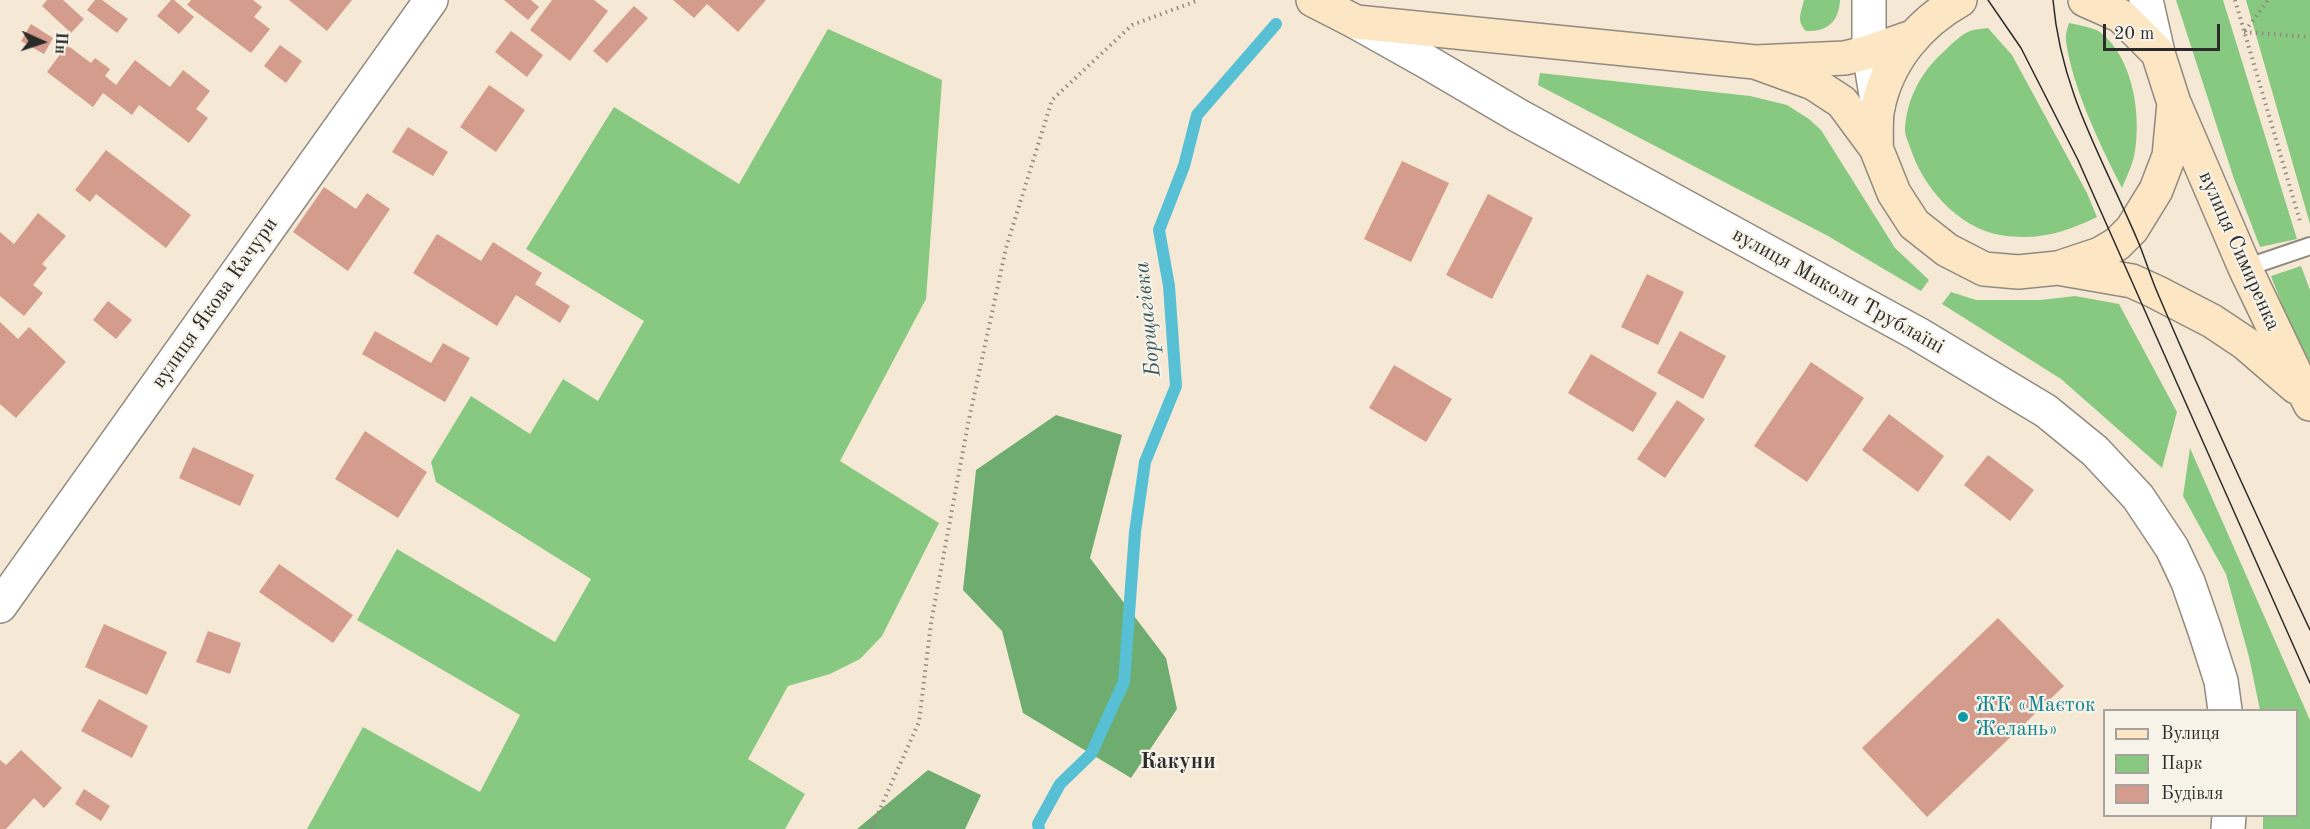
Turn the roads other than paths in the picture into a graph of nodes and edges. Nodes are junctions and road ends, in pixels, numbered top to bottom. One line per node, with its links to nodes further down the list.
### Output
1 (431, 0): 19 (street, вулиця Якова Качури)
2 (1313, 0): 7 (main road, вулиця Миколи Трублаїні)
3 (1869, 0): 9 (street)
4 (1960, 0): 8 (main road)
5 (2085, 0): 10 (main road)
6 (2146, 0): 10 (street)
7 (1356, 22): 11 (main road); 20 (street, вулиця Миколи Трублаїні)
8 (1912, 37): 9 (main road); 13 (main road)
9 (1869, 52): 11 (main road); 13 (street)
10 (2158, 53): 12 (main road, вулиця Симиренка)
11 (1755, 62): 14 (main road)
12 (2174, 103): 16 (main road); 17 (main road, вулиця Симиренка)
13 (1878, 107): 14 (main road)
14 (1876, 148): 16 (main road)
15 (2309, 247): 17 (lane)
16 (2058, 268): 18 (main road, вулиця Симиренка)
17 (2245, 268): 18 (main road, вулиця Симиренка)
18 (2308, 401)
19 (0, 606)
20 (2226, 709)

